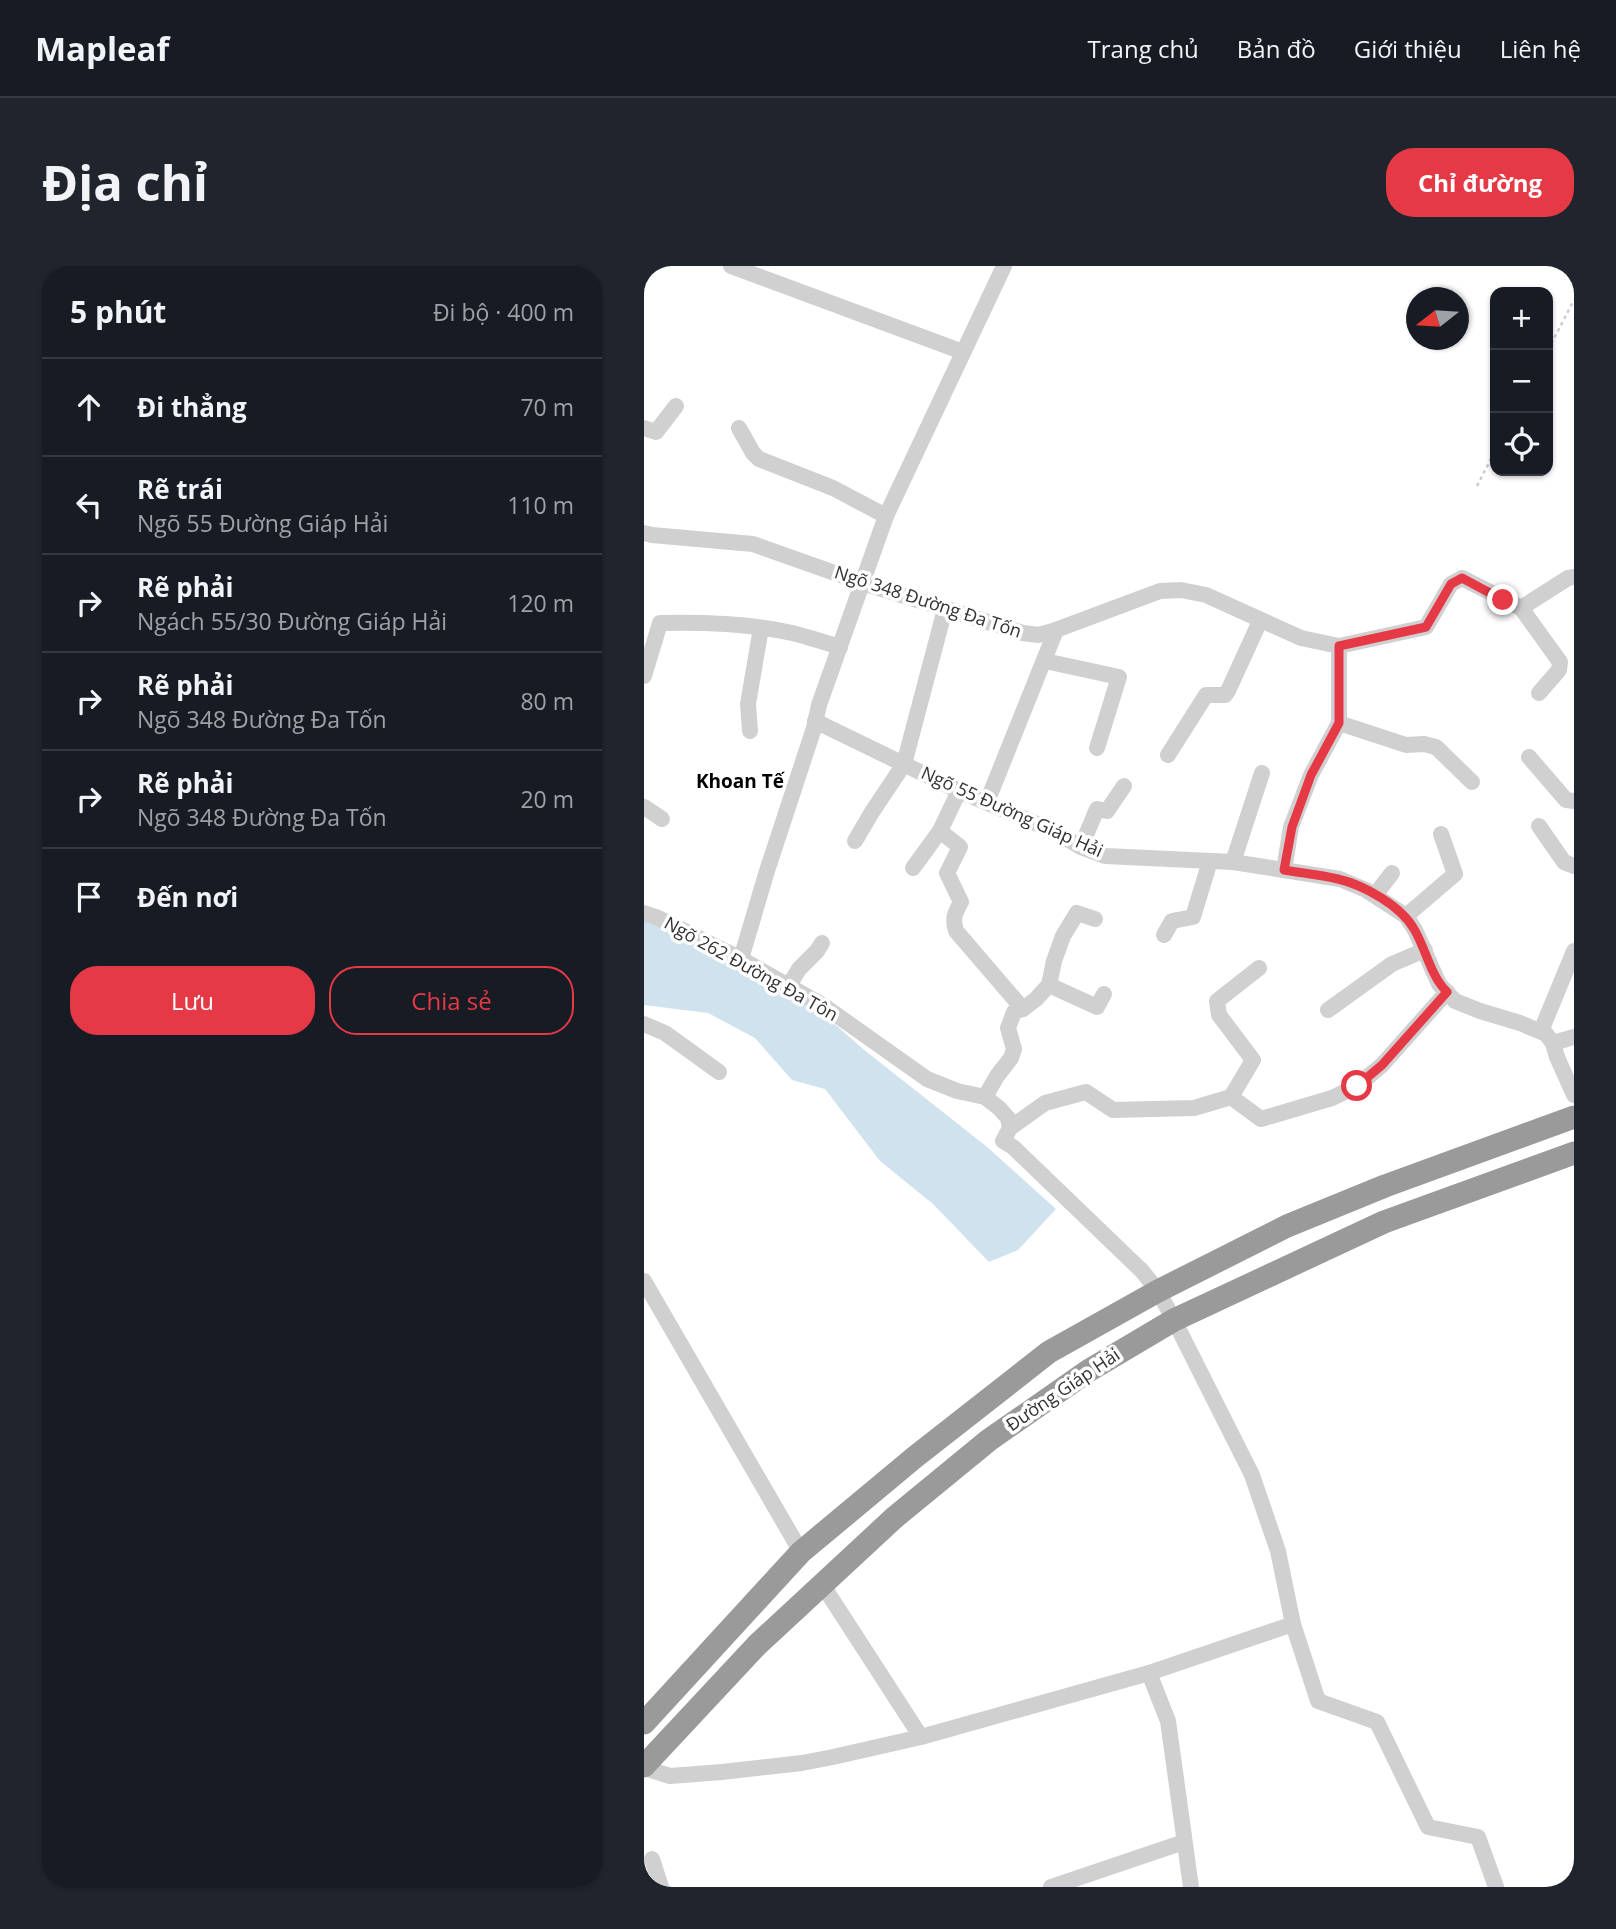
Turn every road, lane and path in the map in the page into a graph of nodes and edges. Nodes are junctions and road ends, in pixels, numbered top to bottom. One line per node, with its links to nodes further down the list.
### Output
1 (731, 266): 5 (street)
2 (1004, 266): 5 (street)
3 (1574, 300): 4 (path)
4 (1553, 340)
5 (963, 352): 11 (street)
6 (676, 406): 7 (street)
7 (644, 428)
8 (738, 428): 11 (street)
9 (1490, 461): 10 (path)
10 (1477, 486)
11 (887, 516): 14 (street)
12 (644, 533): 14 (street, Ngõ 348 Đường Đa Tốn)
13 (1574, 577): 15 (street)
14 (863, 583): 16 (street, Ngõ 348 Đường Đa Tốn); 23 (street)
15 (1521, 608): 22 (street, Ngõ 348 Đường Đa Tốn); 26 (street)
16 (945, 609): 21 (street, Ngõ 348 Đường Đa Tốn); 33 (street)
17 (644, 616): 19 (street)
18 (1260, 621): 21 (street, Ngõ 348 Đường Đa Tốn); 22 (street, Ngõ 348 Đường Đa Tốn); 31 (street)
19 (660, 623): 20 (street); 25 (street)
20 (761, 628): 23 (street); 29 (street)
21 (1056, 630): 24 (street)
22 (1339, 646): 28 (street)
23 (840, 647): 27 (street)
24 (1045, 661): 30 (street); 39 (street)
25 (644, 676)
26 (1539, 693)
27 (816, 721): 33 (street, Ngõ 55 Đường Giáp Hải); 61 (street)
28 (1339, 723): 35 (street); 51 (street)
29 (750, 731)
30 (1097, 748)
31 (1168, 755)
32 (1529, 757): 38 (street)
33 (904, 764): 37 (street, Ngõ 55 Đường Giáp Hải); 45 (street)
34 (1262, 774): 48 (street)
35 (1472, 782)
36 (1124, 786): 46 (street)
37 (959, 792): 39 (street, Ngõ 55 Đường Giáp Hải); 43 (street)
38 (1574, 801)
39 (987, 803): 46 (street, Ngõ 55 Đường Giáp Hải)
40 (644, 807): 41 (street)
41 (662, 820)
42 (1539, 826): 49 (street)
43 (940, 831): 50 (street); 67 (street)
44 (1441, 834): 55 (street)
45 (855, 841)
46 (1081, 847): 47 (street, Ngõ 55 Đường Giáp Hải)
47 (1210, 861): 48 (street, Ngõ 55 Đường Giáp Hải); 57 (street)
48 (1233, 862): 51 (street, Ngõ 55 Đường Giáp Hải)
49 (1574, 866)
50 (913, 868)
51 (1284, 870): 53 (street, Ngõ 55 Đường Giáp Hải)
52 (1392, 873): 53 (street)
53 (1375, 895): 55 (street, Ngõ 55 Đường Giáp Hải)
54 (644, 913): 61 (street, Ngõ 262 Đường Đa Tôn)
55 (1406, 916): 59 (street, Ngõ 55 Đường Giáp Hải)
56 (1095, 919): 63 (street)
57 (1164, 935)
58 (822, 943): 64 (street)
59 (1425, 950): 65 (street, Ngõ 55 Đường Giáp Hải); 68 (street)
60 (1574, 951): 70 (street)
61 (741, 959): 64 (street, Ngõ 262 Đường Đa Tôn)
62 (1259, 968): 76 (street)
63 (1049, 985): 66 (street); 67 (street)
64 (788, 987): 75 (street, Ngõ 262 Đường Đa Tôn)
65 (1447, 992): 70 (street, Ngõ 55 Đường Giáp Hải); 76 (street)
66 (1104, 994)
67 (1023, 1009): 75 (street)
68 (1328, 1010)
69 (644, 1024): 73 (street)
70 (1541, 1031): 72 (street, Ngõ 55 Đường Giáp Hải)
71 (1574, 1037): 72 (street)
72 (1553, 1043): 74 (street, Ngõ 55 Đường Giáp Hải)
73 (719, 1072)
74 (1574, 1095)
75 (985, 1097): 78 (street)
76 (1231, 1097): 78 (street)
77 (1574, 1117): 79 (highway, Đường Giáp Hải)
78 (1010, 1128): 83 (street)
79 (1510, 1141): 81 (highway); 83 (highway, Đường Giáp Hải)
80 (1574, 1153): 81 (highway, Đường Giáp Hải)
81 (1522, 1173): 84 (highway, Đường Giáp Hải)
82 (644, 1280): 87 (street)
83 (1157, 1291): 84 (street); 85 (highway, Đường Giáp Hải)
84 (1174, 1320): 86 (highway, Đường Giáp Hải); 90 (street)
85 (872, 1493): 86 (highway); 87 (highway, Đường Giáp Hải)
86 (894, 1518): 88 (highway, Đường Giáp Hải)
87 (801, 1552): 89 (highway, Đường Giáp Hải)
88 (822, 1584): 91 (highway, Đường Giáp Hải); 94 (street)
89 (735, 1624): 91 (highway); 93 (highway, Đường Giáp Hải)
90 (1293, 1624): 92 (street); 101 (street)
91 (757, 1645): 95 (highway, Đường Giáp Hải)
92 (1149, 1673): 94 (street); 96 (street)
93 (644, 1723)
94 (921, 1737): 95 (street)
95 (644, 1767)
96 (1184, 1842): 99 (street); 100 (street)
97 (652, 1859): 98 (street)
98 (661, 1887)
99 (1051, 1887)
100 (1191, 1887)
101 (1496, 1887)

